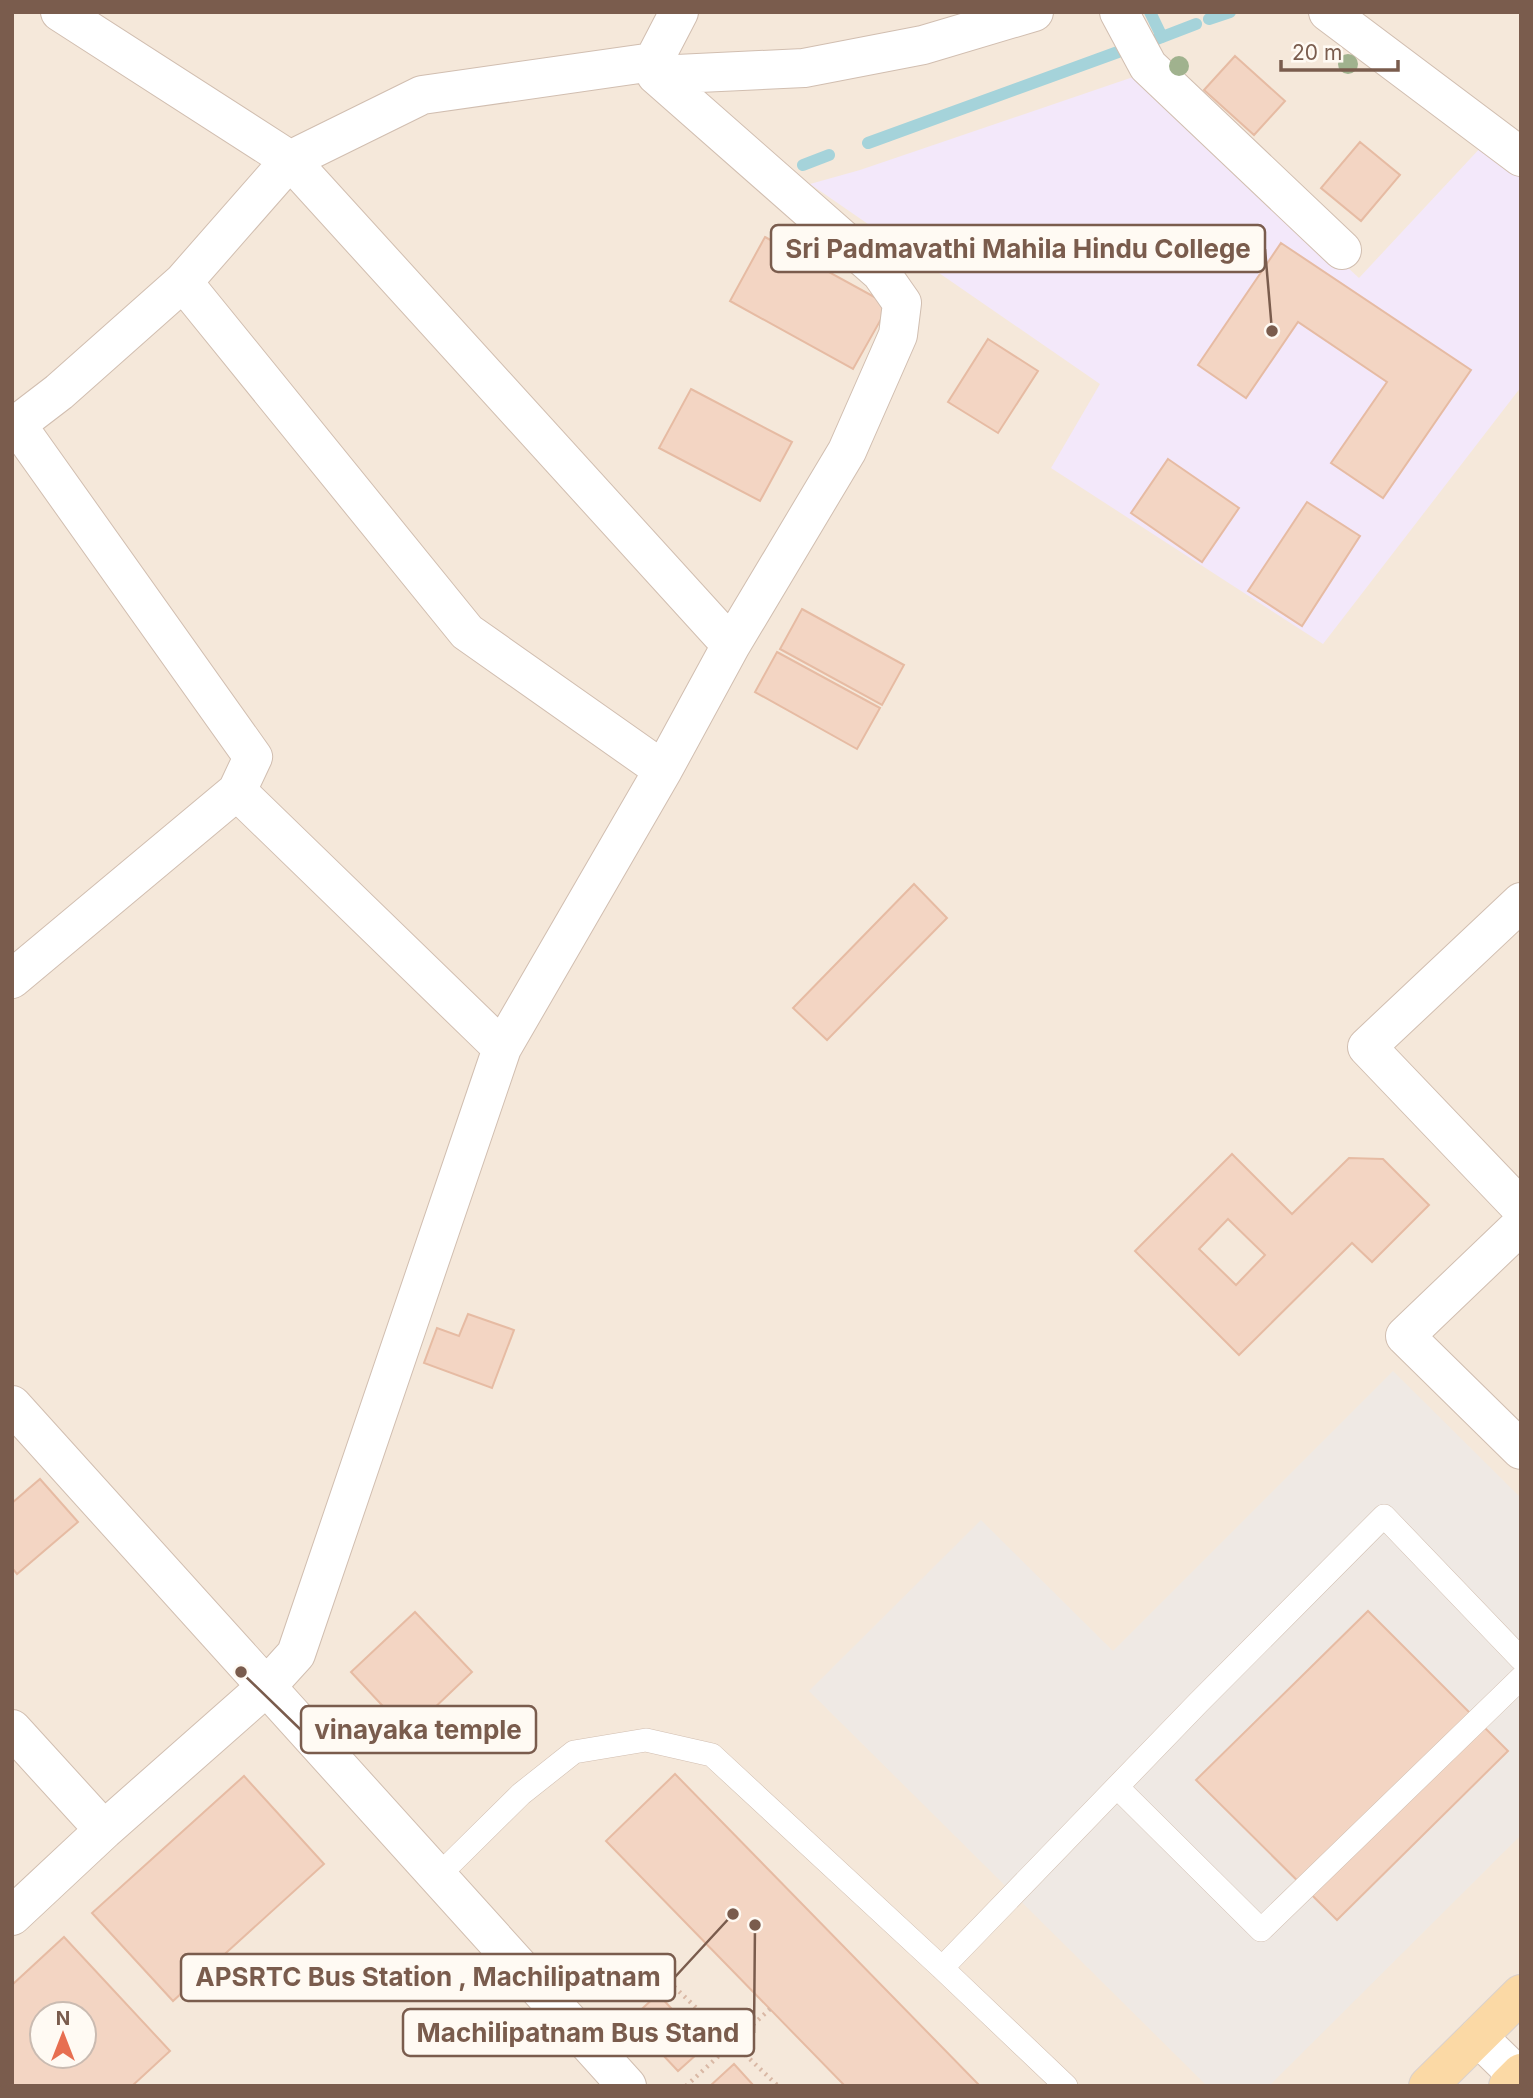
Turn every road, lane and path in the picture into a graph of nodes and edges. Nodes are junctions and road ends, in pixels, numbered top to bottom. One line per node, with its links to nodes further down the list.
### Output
1 (60, 12): 8 (street)
2 (678, 12): 6 (street)
3 (1034, 12): 6 (street)
4 (1119, 12): 9 (street)
5 (1328, 12): 7 (street)
6 (655, 69): 8 (street); 12 (street)
7 (1521, 157)
8 (290, 160): 10 (street); 12 (street)
9 (1342, 250)
10 (183, 282): 11 (street); 13 (street)
11 (14, 426): 14 (street)
12 (731, 645): 13 (street)
13 (663, 770): 17 (street)
14 (237, 791): 16 (street); 17 (street)
15 (1521, 902): 18 (street)
16 (12, 979)
17 (502, 1048): 24 (street)
18 (1521, 1208)
19 (1521, 1225): 21 (street)
20 (12, 1405): 24 (street)
21 (1521, 1450)
22 (1521, 1659): 26 (lane)
23 (1521, 1678): 26 (lane)
24 (266, 1687): 27 (street); 28 (street)
25 (12, 1729): 27 (street)
26 (1117, 1787): 30 (lane)
27 (104, 1830): 29 (street)
28 (437, 1877): 30 (lane); 37 (street)
29 (12, 1916)
30 (942, 1968): 40 (lane)
31 (664, 1977): 35 (path)
32 (1521, 1994): 34 (main road)
33 (770, 2009): 35 (path)
34 (1478, 2037): 36 (street); 41 (main road)
35 (732, 2043): 38 (path); 39 (path)
36 (1517, 2079)
37 (626, 2086)
38 (686, 2086)
39 (778, 2086)
40 (1066, 2086)
41 (1428, 2086)

